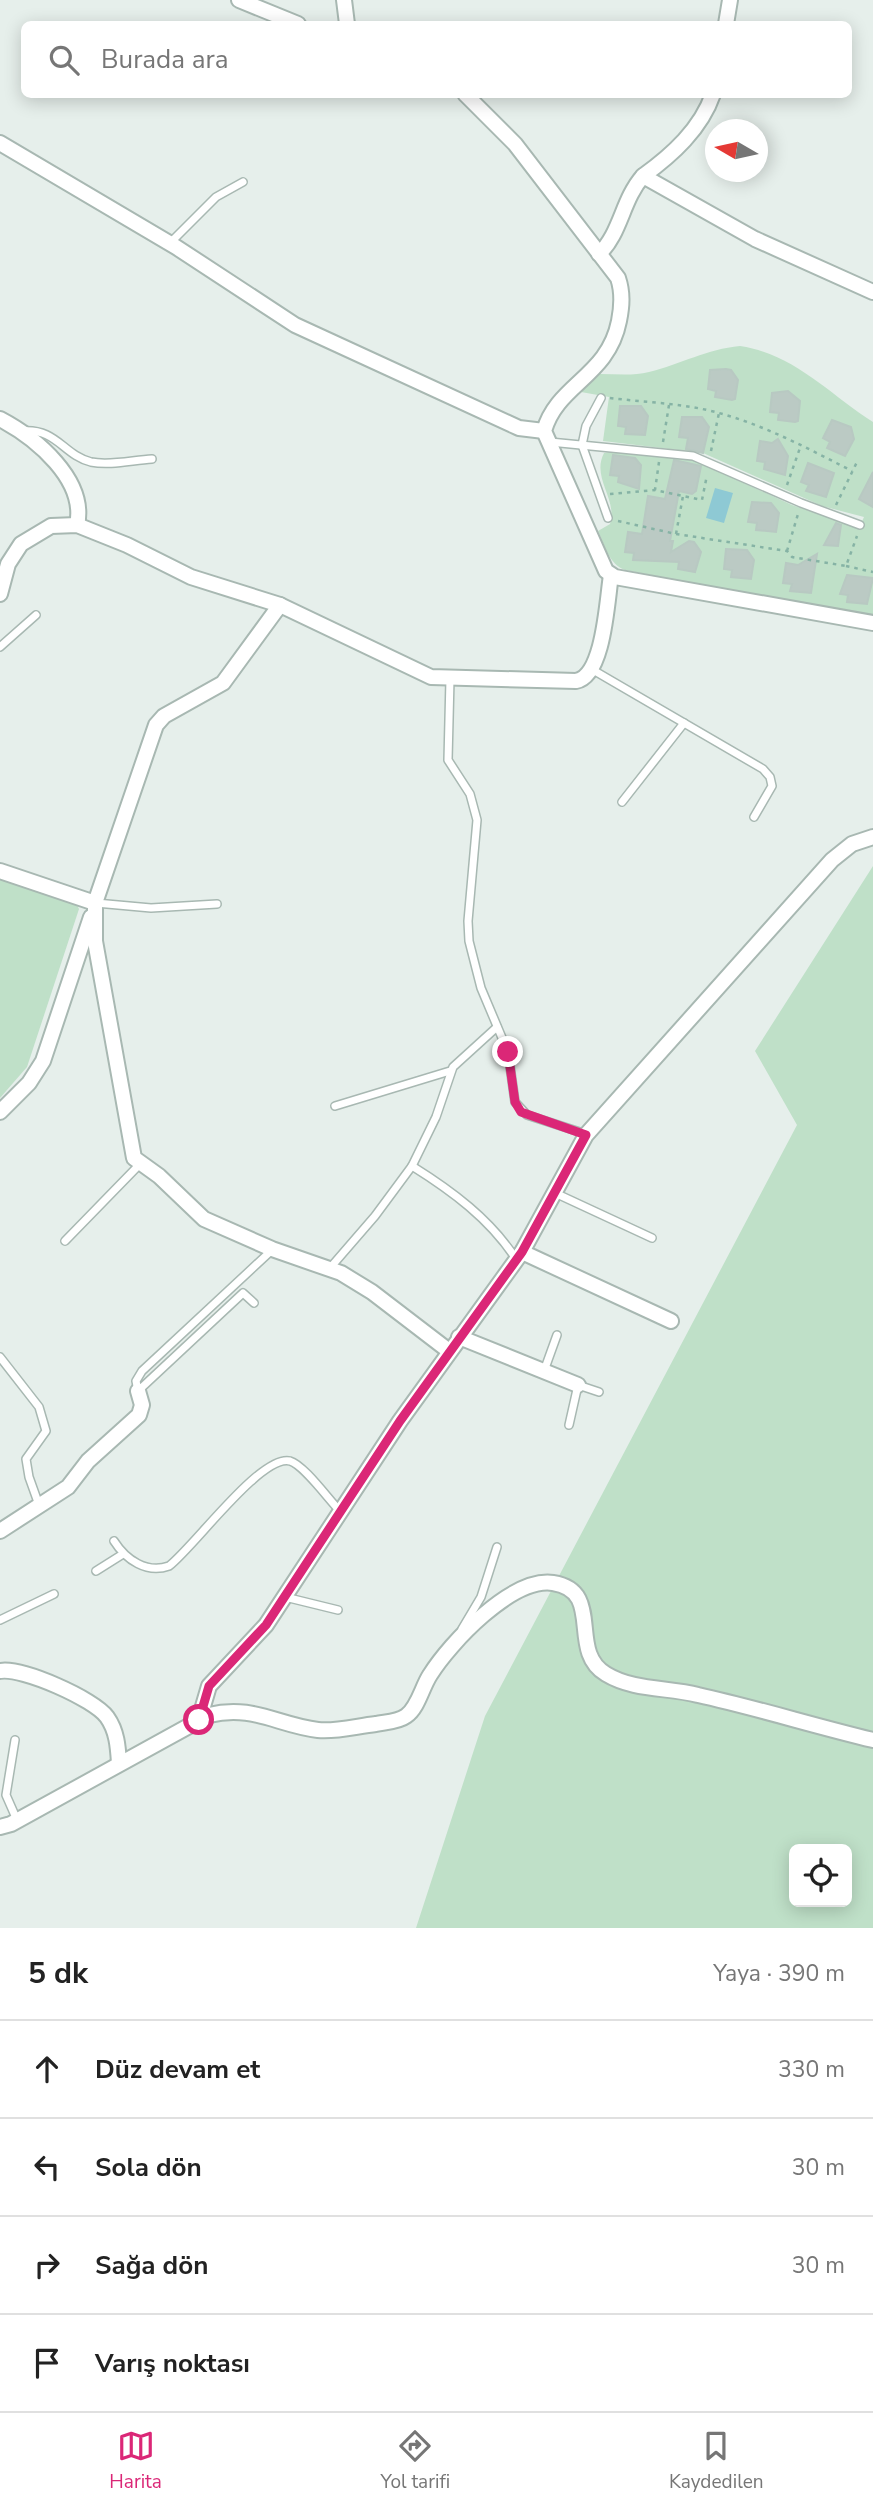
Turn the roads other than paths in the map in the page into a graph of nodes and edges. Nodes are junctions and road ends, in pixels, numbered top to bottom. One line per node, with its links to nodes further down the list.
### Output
1 (239, 0): 4 (street)
2 (344, 0): 5 (street)
3 (730, 0): 6 (street)
4 (291, 21)
5 (346, 21)
6 (726, 21)
7 (469, 98): 13 (street)
8 (711, 98): 10 (street)
9 (0, 143): 12 (street)
10 (643, 176): 13 (street); 14 (street)
11 (243, 182): 12 (lane)
12 (170, 244): 18 (street)
13 (598, 254): 18 (street)
14 (873, 292)
15 (601, 397): 19 (lane)
16 (0, 419): 17 (street)
17 (18, 431): 20 (lane); 23 (street)
18 (545, 436): 19 (lane); 24 (street)
19 (582, 444): 21 (lane); 22 (lane)
20 (152, 458)
21 (608, 518)
22 (860, 524)
23 (77, 525): 25 (street); 26 (street)
24 (611, 575): 28 (street); 30 (street)
25 (0, 594)
26 (280, 605): 31 (street); 37 (street)
27 (36, 615): 29 (lane)
28 (873, 623)
29 (0, 647)
30 (593, 670): 31 (street); 32 (lane)
31 (450, 679): 39 (lane)
32 (684, 723): 33 (lane); 34 (lane)
33 (622, 802)
34 (754, 817)
35 (873, 837): 43 (street)
36 (0, 870): 37 (street)
37 (95, 903): 38 (lane); 42 (street); 44 (street)
38 (218, 904)
39 (497, 1027): 40 (lane); 43 (lane)
40 (450, 1071): 41 (lane); 45 (lane)
41 (335, 1106)
42 (0, 1112)
43 (586, 1135): 46 (street)
44 (140, 1164): 48 (lane); 49 (street)
45 (412, 1166): 50 (lane); 51 (lane)
46 (555, 1193): 47 (lane); 50 (street)
47 (652, 1238)
48 (65, 1241)
49 (272, 1249): 51 (street); 60 (lane)
50 (519, 1256): 53 (street); 55 (street)
51 (330, 1268): 56 (street)
52 (254, 1303): 60 (lane)
53 (671, 1321)
54 (557, 1335): 58 (lane)
55 (459, 1337): 56 (street); 58 (street)
56 (449, 1351): 64 (street)
57 (0, 1357): 63 (lane)
58 (543, 1372): 59 (street)
59 (578, 1385): 61 (lane); 62 (lane)
60 (138, 1391): 63 (street)
61 (599, 1392)
62 (569, 1424)
63 (40, 1505): 65 (street)
64 (340, 1511): 68 (lane); 71 (street)
65 (0, 1531)
66 (114, 1541): 68 (lane)
67 (497, 1546): 74 (lane)
68 (123, 1554): 69 (lane)
69 (96, 1571)
70 (54, 1594): 73 (lane)
71 (285, 1597): 72 (lane); 76 (street)
72 (338, 1610)
73 (0, 1620)
74 (457, 1642): 76 (street); 78 (street)
75 (0, 1671): 79 (street)
76 (199, 1720): 79 (street)
77 (15, 1740): 80 (lane)
78 (873, 1740)
79 (119, 1763): 80 (street)
80 (18, 1821): 81 (street)
81 (0, 1827)

